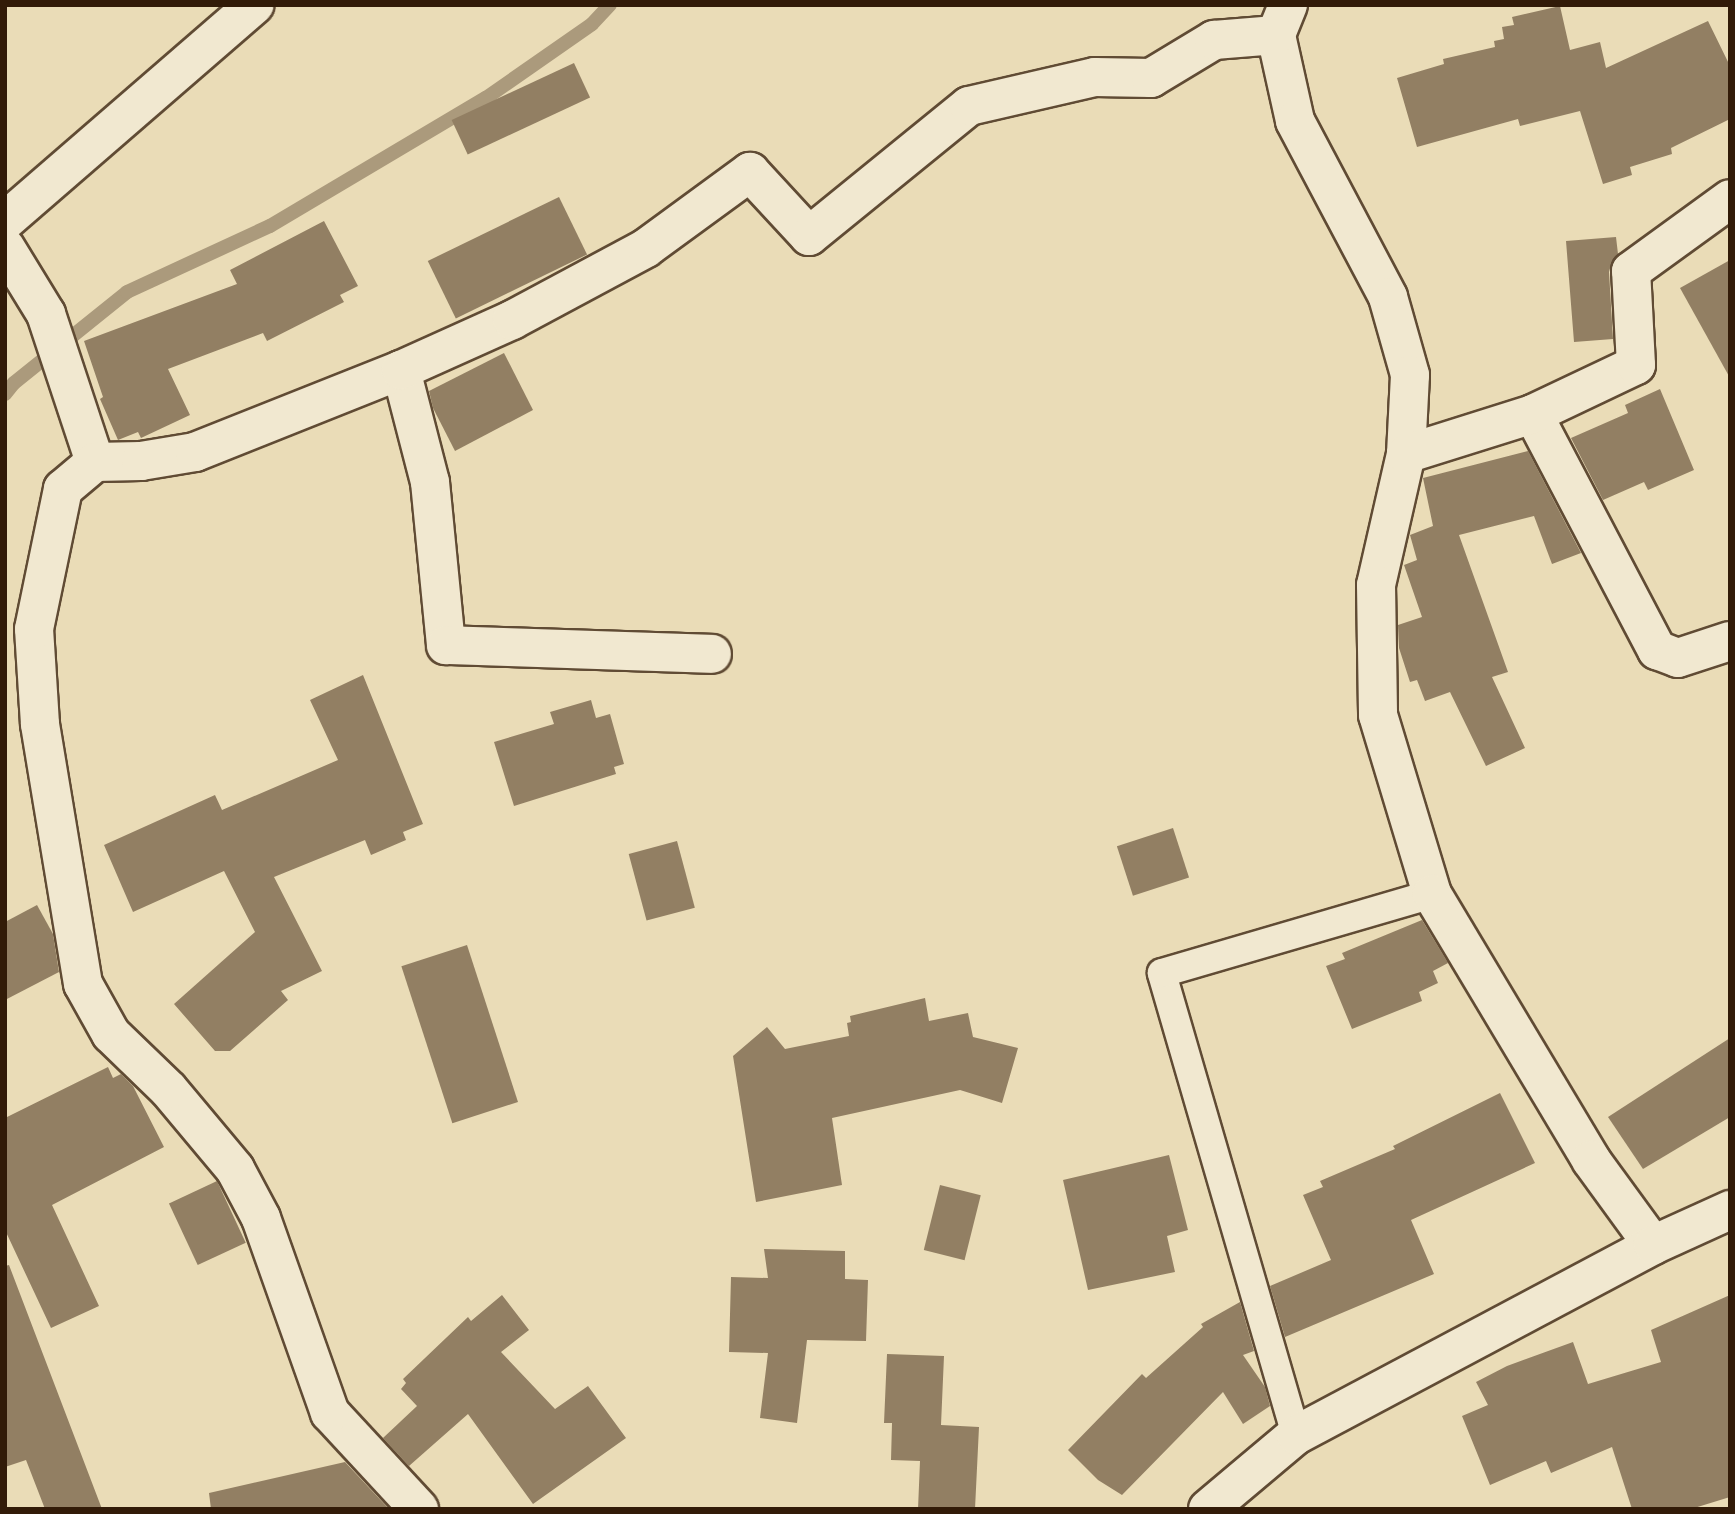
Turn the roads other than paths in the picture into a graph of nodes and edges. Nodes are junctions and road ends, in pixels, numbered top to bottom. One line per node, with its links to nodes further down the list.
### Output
1 (254, 5): 4 (street)
2 (1282, 20): 6 (street); 8 (street)
3 (1730, 199): 7 (street)
4 (5, 221)
5 (5, 247): 9 (street)
6 (401, 370): 9 (street); 11 (street)
7 (1533, 414): 8 (street); 10 (street)
8 (1406, 454): 12 (street)
9 (94, 462): 16 (street)
10 (1730, 641)
11 (712, 654)
12 (1432, 894): 14 (street); 15 (lane)
13 (1730, 1210): 14 (street)
14 (1653, 1245): 15 (street)
15 (1296, 1435): 17 (street)
16 (419, 1509)
17 (1208, 1509)

